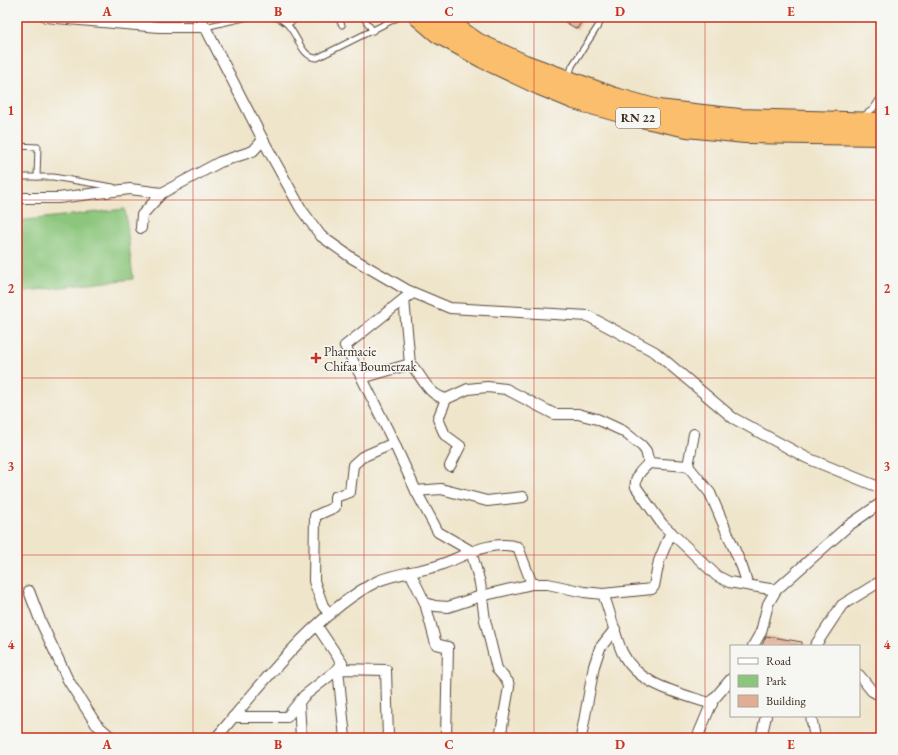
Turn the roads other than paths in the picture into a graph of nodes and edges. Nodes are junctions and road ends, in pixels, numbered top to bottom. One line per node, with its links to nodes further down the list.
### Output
1 (46, 17): 14 (street)
2 (200, 17): 14 (street)
3 (248, 17): 14 (lane)
4 (274, 17): 12 (lane)
5 (299, 17): 12 (lane)
6 (337, 17): 13 (lane)
7 (363, 17): 15 (lane)
8 (399, 17): 15 (lane)
9 (418, 17): 20 (highway, RN 22)
10 (441, 17): 16 (highway, RN 22)
11 (604, 17): 16 (lane)
12 (288, 24): 15 (lane)
13 (342, 25)
14 (205, 27): 21 (street)
15 (373, 31)
16 (567, 81): 18 (highway, RN 22)
17 (881, 97): 18 (lane)
18 (849, 122): 19 (highway, RN 22)
19 (881, 122)
20 (881, 136)
21 (262, 140): 26 (street); 29 (street)
22 (17, 146): 24 (lane)
23 (17, 177): 24 (lane)
24 (38, 177): 25 (lane)
25 (130, 189): 26 (street); 27 (street)
26 (162, 193): 28 (street)
27 (17, 198)
28 (141, 228)
29 (413, 293): 30 (street); 39 (street)
30 (404, 299): 31 (street); 32 (street)
31 (410, 364): 32 (street); 33 (street)
32 (362, 378): 35 (street)
33 (446, 399): 36 (street); 37 (street)
34 (694, 434): 38 (street)
35 (394, 443): 40 (street); 54 (street)
36 (649, 463): 38 (street); 43 (street)
37 (450, 466)
38 (688, 466): 48 (street)
39 (881, 488)
40 (416, 491): 41 (street); 44 (street)
41 (523, 497)
42 (881, 503): 49 (street)
43 (671, 532): 48 (street); 51 (street)
44 (471, 551): 45 (street); 47 (street); 52 (street)
45 (410, 572): 53 (street); 54 (street)
46 (881, 581): 58 (street)
47 (532, 584): 51 (street); 52 (street)
48 (748, 586): 49 (street)
49 (776, 590): 57 (street)
50 (29, 591): 68 (street)
51 (603, 594): 56 (street)
52 (481, 596): 53 (street); 74 (street)
53 (425, 603): 73 (street)
54 (330, 614): 55 (street)
55 (317, 626): 59 (street); 65 (street)
56 (615, 629): 64 (street); 75 (street)
57 (754, 645)
58 (816, 645)
59 (338, 669): 63 (street); 71 (street); 72 (street)
60 (860, 676): 62 (street)
61 (730, 680): 64 (street)
62 (881, 696)
63 (299, 702): 65 (street); 70 (street)
64 (712, 704): 76 (street)
65 (233, 717): 69 (street)
66 (766, 717): 77 (street)
67 (811, 717): 78 (street)
68 (112, 738)
69 (216, 738)
70 (301, 738)
71 (345, 738)
72 (388, 738)
73 (446, 738)
74 (500, 738)
75 (581, 738)
76 (697, 738)
77 (761, 738)
78 (815, 738)

